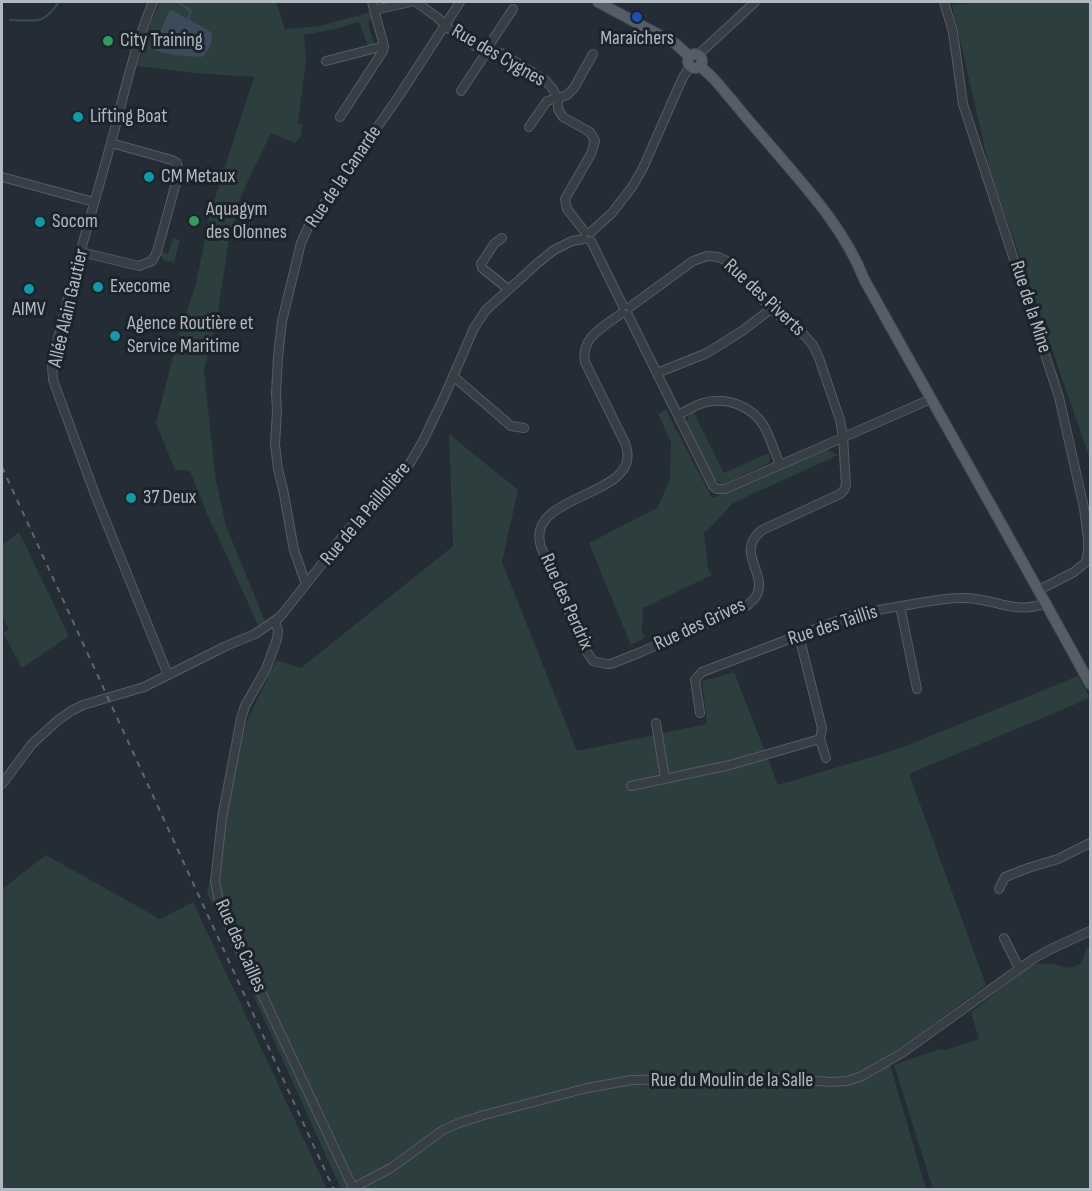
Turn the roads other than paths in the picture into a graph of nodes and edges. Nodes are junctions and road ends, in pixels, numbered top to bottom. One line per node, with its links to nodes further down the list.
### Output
1 (153, 2): 20 (street, Allée Alain Gautier)
2 (410, 2): 8 (street)
3 (416, 2): 10 (street, Rue des Cygnes)
4 (460, 2): 10 (street, Rue de la Canarde)
5 (598, 2): 15 (main road)
6 (755, 2): 15 (street, Rue de la Paillolière)
7 (944, 2): 41 (street, Rue de la Mine)
8 (374, 6): 11 (street)
9 (513, 9): 12 (street)
10 (446, 25): 12 (street, Rue des Cygnes); 40 (street, Rue de la Canarde)
11 (384, 46): 14 (street); 18 (street)
12 (486, 50): 16 (street); 17 (street, Rue des Cygnes)
13 (593, 54): 17 (street)
14 (326, 61)
15 (695, 61): 23 (street, Rue de la Paillolière); 31 (main road)
16 (461, 91)
17 (558, 98): 19 (street); 23 (street, Rue des Cygnes)
18 (340, 117)
19 (529, 127)
20 (111, 143): 22 (street, Allée Alain Gautier); 25 (street)
21 (2, 177): 22 (street)
22 (94, 202): 25 (street, Allée Alain Gautier)
23 (588, 236): 26 (street, Rue de la Paillolière); 28 (street)
24 (502, 238): 26 (street)
25 (81, 252): 47 (street, Allée Alain Gautier)
26 (508, 290): 30 (street, Rue de la Paillolière)
27 (771, 309): 28 (street, Rue des Piverts); 29 (street); 33 (street, Rue des Piverts)
28 (626, 310): 29 (street); 46 (street, Rue des Perdrix)
29 (657, 373): 32 (street)
30 (453, 376): 34 (street); 40 (street, Rue de la Paillolière)
31 (931, 399): 35 (street); 41 (main road)
32 (678, 415): 39 (street); 39 (street)
33 (840, 423): 35 (street); 36 (street, Rue des Piverts)
34 (524, 428)
35 (861, 430): 36 (street)
36 (843, 437): 37 (street); 38 (street, Rue des Grives)
37 (826, 445): 38 (street); 39 (street)
38 (844, 454): 46 (street, Rue des Grives)
39 (780, 465)
40 (306, 584): 44 (street, Rue de la Paillolière)
41 (1039, 590): 42 (main road)
42 (1046, 603): 43 (street, Rue des Taillis); 48 (main road)
43 (900, 606): 45 (street, Rue des Taillis); 49 (street)
44 (275, 621): 47 (street, Rue de la Paillolière); 62 (street, Rue des Cailles)
45 (799, 636): 50 (street, Rue des Taillis); 52 (street)
46 (641, 652)
47 (168, 675): 55 (street, Rue de la Paillolière)
48 (1090, 684)
49 (917, 689)
50 (700, 712)
51 (656, 723): 54 (street)
52 (820, 739): 53 (street); 54 (street)
53 (826, 758)
54 (665, 778): 56 (street)
55 (2, 784)
56 (631, 786)
57 (1090, 843): 58 (street)
58 (999, 889)
59 (1090, 932): 61 (street, Rue du Moulin de la Salle)
60 (1004, 938): 61 (street)
61 (1019, 969): 62 (street, Rue du Moulin de la Salle)
62 (354, 1189)

